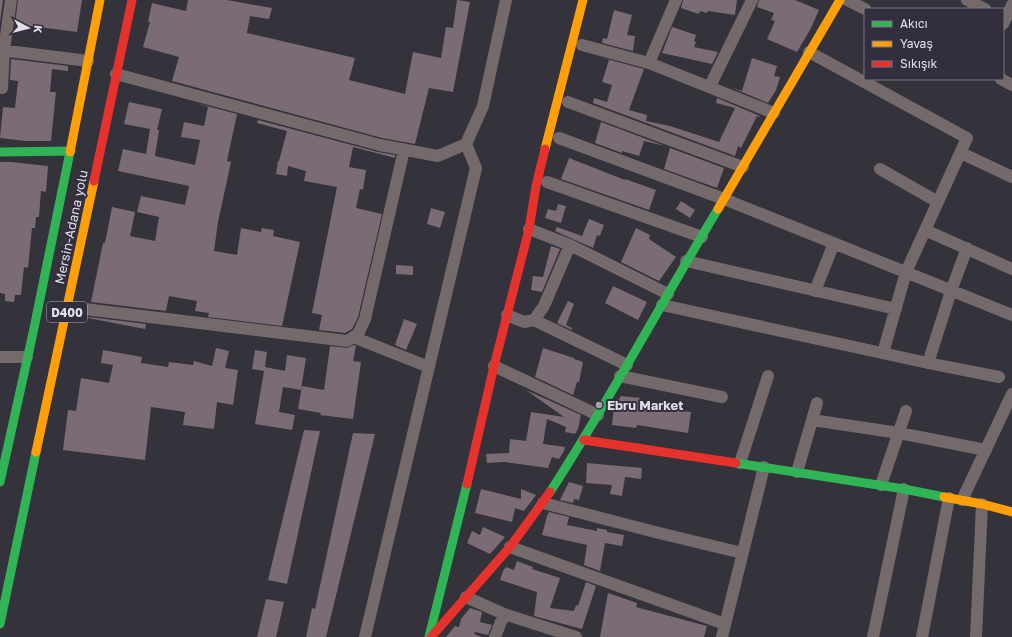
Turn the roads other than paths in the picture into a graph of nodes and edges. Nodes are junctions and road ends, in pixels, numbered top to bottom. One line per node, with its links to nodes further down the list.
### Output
1 (11, 0): 16 (street)
2 (100, 0): 18 (main road, Mersin-Adana yolu / D400)
3 (132, 0): 20 (main road, Mersin-Adana yolu / D400)
4 (506, 0): 28 (street)
5 (583, 0): 39 (main road)
6 (675, 0): 19 (street)
7 (752, 0): 23 (street)
8 (840, 0): 17 (main road)
9 (847, 0): 12 (street)
10 (966, 0): 13 (street)
11 (1012, 5): 14 (street)
12 (864, 8)
13 (983, 8)
14 (1006, 20)
15 (582, 45): 19 (street)
16 (2, 50): 18 (street); 24 (street)
17 (809, 52): 26 (main road); 32 (street)
18 (88, 60): 30 (main road, Mersin-Adana yolu / D400)
19 (650, 63): 23 (street)
20 (116, 74): 29 (street); 51 (main road, Mersin-Adana yolu / D400)
21 (1003, 80): 22 (street)
22 (1012, 85)
23 (710, 86): 26 (street)
24 (0, 91)
25 (568, 102): 33 (street)
26 (774, 113): 33 (main road)
27 (559, 138): 37 (street)
28 (466, 144): 29 (street); 63 (street)
29 (404, 150): 56 (street)
30 (71, 151): 31 (main road); 59 (main road, Mersin-Adana yolu / D400)
31 (0, 152)
32 (961, 153): 35 (street); 38 (street)
33 (742, 167): 37 (main road)
34 (880, 169): 38 (street)
35 (1012, 177)
36 (548, 178): 39 (main road); 41 (street)
37 (724, 199): 41 (main road); 42 (street)
38 (938, 202): 40 (street)
39 (529, 229): 43 (street); 53 (main road)
40 (926, 230): 44 (street); 47 (street)
41 (702, 237): 45 (main road)
42 (834, 243): 47 (street); 48 (street)
43 (570, 246): 50 (street); 55 (street)
44 (967, 248): 46 (street); 49 (street)
45 (686, 261): 48 (street); 50 (main road)
46 (1012, 269)
47 (906, 272): 49 (street); 52 (street)
48 (815, 290): 52 (street)
49 (951, 291): 54 (street); 60 (street)
50 (665, 300): 57 (street); 61 (main road)
51 (68, 307): 56 (street); 92 (main road, Mersin-Adana yolu / D400)
52 (896, 309): 57 (street)
53 (507, 315): 55 (street); 62 (main road)
54 (1012, 315)
55 (534, 320): 61 (street)
56 (353, 337): 63 (street)
57 (883, 353): 60 (street)
58 (0, 357): 59 (street)
59 (27, 357): 75 (main road, Mersin-Adana yolu / D400)
60 (928, 363): 66 (street)
61 (627, 365): 64 (main road)
62 (494, 366): 71 (street); 95 (main road)
63 (429, 367): 94 (street)
64 (620, 376): 68 (street); 71 (main road)
65 (768, 376): 77 (street)
66 (999, 377)
67 (1012, 394): 76 (street)
68 (722, 397)
69 (817, 403): 72 (street)
70 (906, 411): 73 (street)
71 (598, 415): 74 (main road)
72 (812, 420): 73 (street); 79 (street)
73 (899, 433): 76 (street); 81 (street)
74 (584, 440): 77 (main road); 85 (main road)
75 (3, 449): 80 (main road, Mersin-Adana yolu / D400)
76 (986, 450): 84 (street)
77 (740, 463): 78 (main road)
78 (764, 467): 79 (main road); 89 (street)
79 (797, 472): 81 (main road)
80 (0, 482)
81 (881, 485): 82 (main road)
82 (904, 489): 83 (main road); 99 (street)
83 (949, 498): 84 (main road); 100 (street)
84 (962, 500): 86 (main road)
85 (543, 502): 88 (main road); 89 (street)
86 (982, 504): 87 (main road); 101 (street)
87 (1012, 512)
88 (510, 547): 90 (main road); 93 (street)
89 (742, 553): 93 (street)
90 (466, 597): 91 (street); 95 (main road)
91 (504, 614): 96 (street); 97 (street)
92 (0, 624)
93 (725, 624): 98 (street)
94 (365, 637)
95 (430, 637)
96 (495, 637)
97 (576, 637)
98 (722, 637)
99 (872, 637)
100 (922, 637)
101 (976, 637)

